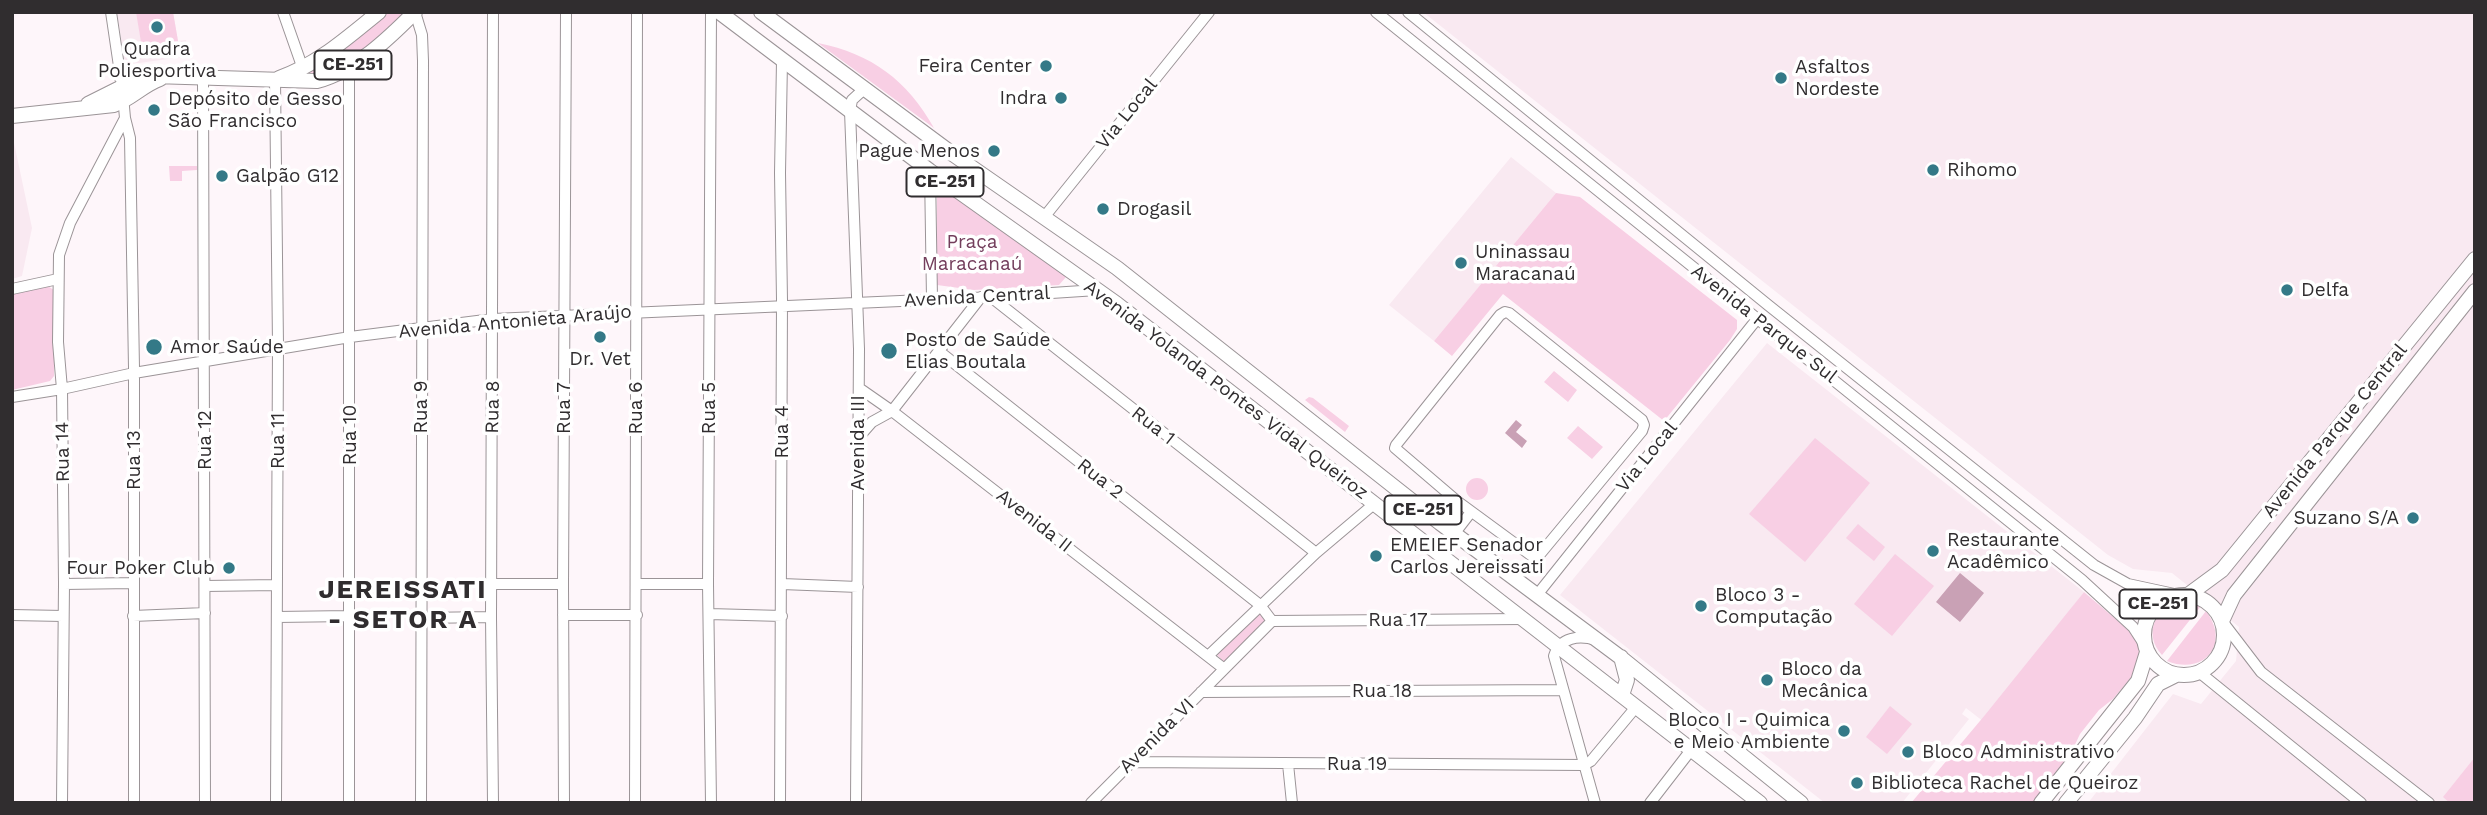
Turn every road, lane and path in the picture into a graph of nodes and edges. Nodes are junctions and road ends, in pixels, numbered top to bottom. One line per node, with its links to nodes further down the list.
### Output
1 (111, 12): 24 (street, Rua 13)
2 (283, 12): 20 (street)
3 (379, 12): 20 (main road, CE-251)
4 (386, 12): 16 (main road)
5 (415, 12): 16 (main road, CE-251); 45 (street, Rua 9)
6 (493, 12): 44 (street, Rua 8)
7 (566, 12): 42 (street, Rua 7)
8 (637, 12): 41 (street, Rua 6)
9 (711, 12): 40 (street, Rua 5)
10 (719, 12): 18 (main road, Avenida Yolanda Pontes Vidal Queiroz / CE-251)
11 (761, 12): 25 (main road, Avenida Yolanda Pontes Vidal Queiroz / CE-251)
12 (1209, 12): 30 (street, Via Local)
13 (1408, 12): 15 (street, Avenida Parque Sul)
14 (1384, 14): 17 (street, Avenida Parque Sul)
15 (1422, 16): 17 (street); 79 (street, Avenida Parque Sul)
16 (399, 28): 19 (main road, CE-251)
17 (1406, 37): 43 (street, Avenida Parque Sul)
18 (782, 61): 26 (main road, Avenida Yolanda Pontes Vidal Queiroz / CE-251); 39 (street, Rua 4)
19 (349, 68): 23 (main road, CE-251); 46 (street, Rua 10)
20 (303, 69): 23 (main road, CE-251)
21 (174, 76): 22 (main road, CE-251); 24 (main road, CE-251); 24 (main road, CE-251)
22 (203, 78): 23 (main road, CE-251); 50 (street, Rua 12)
23 (275, 79): 47 (street, Rua 11)
24 (122, 88): 27 (main road, CE-251); 28 (street, Rua 13)
25 (864, 89): 26 (street); 30 (main road, Avenida Yolanda Pontes Vidal Queiroz / CE-251)
26 (850, 111): 29 (main road, Avenida Yolanda Pontes Vidal Queiroz / CE-251); 38 (street, Avenida III)
27 (13, 116)
28 (125, 117): 32 (street, Rua 14); 51 (street, Rua 13)
29 (930, 171): 34 (main road, Avenida Yolanda Pontes Vidal Queiroz / CE-251); 37 (street)
30 (1045, 216): 49 (main road, Avenida Yolanda Pontes Vidal Queiroz / CE-251)
31 (2475, 259): 79 (main road, Avenida Parque Central)
32 (58, 279): 33 (street); 55 (street, Rua 14)
33 (12, 289)
34 (1097, 290): 36 (street, Avenida Central); 52 (main road, Avenida Yolanda Pontes Vidal Queiroz / CE-251)
35 (2475, 291): 95 (main road, Avenida Parque Central)
36 (986, 298): 37 (street, Avenida Central); 48 (street); 65 (street, Rua 1)
37 (932, 299): 38 (street, Avenida Central)
38 (856, 303): 39 (street, Avenida Antonieta Araújo); 54 (street, Avenida III)
39 (782, 306): 40 (street, Avenida Antonieta Araújo); 72 (street, Rua 4)
40 (710, 309): 41 (street, Avenida Antonieta Araújo); 71 (street, Rua 5)
41 (636, 312): 42 (street, Avenida Antonieta Araújo); 70 (street, Rua 6)
42 (565, 316): 44 (street, Avenida Antonieta Araújo); 69 (street, Rua 7)
43 (1757, 319): 78 (street, Via Local); 98 (street, Avenida Parque Sul)
44 (494, 320): 45 (street, Avenida Antonieta Araújo); 68 (street, Rua 8)
45 (421, 327): 46 (street, Avenida Antonieta Araújo); 75 (street, Rua 9)
46 (350, 337): 47 (street, Avenida Antonieta Araújo); 77 (street, Rua 10)
47 (278, 351): 50 (street, Avenida Antonieta Araújo); 73 (street, Rua 11)
48 (940, 352): 58 (street); 80 (street, Rua 2)
49 (1223, 353): 52 (main road); 53 (main road, Avenida Yolanda Pontes Vidal Queiroz / CE-251)
50 (204, 362): 51 (street, Avenida Antonieta Araújo); 74 (street, Rua 12)
51 (134, 373): 55 (street, Avenida Antonieta Araújo); 66 (street, Rua 13)
52 (1206, 373): 56 (main road, Avenida Yolanda Pontes Vidal Queiroz / CE-251)
53 (1248, 373): 56 (main road); 63 (main road, Avenida Yolanda Pontes Vidal Queiroz / CE-251)
54 (859, 388): 58 (street, Avenida II); 59 (street, Avenida III)
55 (62, 389): 57 (street, Avenida Antonieta Araújo); 67 (street, Rua 14)
56 (1232, 393): 61 (main road, Avenida Yolanda Pontes Vidal Queiroz / CE-251)
57 (12, 397)
58 (892, 411): 59 (street); 99 (street, Avenida II)
59 (858, 438): 76 (street, Avenida III)
60 (1457, 501): 62 (street); 62 (street); 63 (street)
61 (1374, 503): 65 (street); 93 (main road, Avenida Yolanda Pontes Vidal Queiroz / CE-251)
62 (1471, 512): 64 (street)
63 (1440, 523): 64 (main road, Avenida Yolanda Pontes Vidal Queiroz / CE-251)
64 (1454, 534): 78 (main road, Avenida Yolanda Pontes Vidal Queiroz / CE-251)
65 (1317, 553): 80 (street)
66 (133, 583): 67 (street); 84 (street, Rua 13)
67 (64, 584): 88 (street, Rua 14)
68 (491, 584): 69 (street); 91 (street, Rua 8)
69 (563, 584): 86 (street, Rua 7)
70 (636, 584): 71 (street); 87 (street, Rua 6)
71 (708, 584): 82 (street, Rua 5)
72 (782, 584): 76 (street); 89 (street, Rua 4)
73 (277, 585): 74 (street); 90 (street, Rua 11)
74 (205, 586): 81 (street, Rua 12)
75 (421, 587): 77 (street); 92 (street, Rua 9)
76 (858, 587): 124 (street, Avenida III)
77 (350, 589): 85 (street, Rua 10)
78 (1537, 595): 96 (main road, Avenida Yolanda Pontes Vidal Queiroz / CE-251)
79 (2183, 595): 95 (main road, CE-251); 98 (main road, CE-251)
80 (1260, 606): 94 (street, Rua 2); 99 (street)
81 (205, 613): 84 (street); 115 (street, Rua 12)
82 (709, 614): 89 (street); 122 (street, Rua 5)
83 (12, 615): 88 (street)
84 (133, 615): 114 (street, Rua 13)
85 (349, 615): 90 (street); 117 (street, Rua 10)
86 (563, 615): 87 (street); 120 (street, Rua 7)
87 (637, 615): 121 (street, Rua 6)
88 (63, 616): 113 (street, Rua 14)
89 (782, 616): 123 (street, Rua 4)
90 (277, 617): 116 (street, Rua 11)
91 (491, 617): 92 (street); 119 (street, Rua 8)
92 (421, 618): 118 (street, Rua 9)
93 (1523, 619): 94 (street, Rua 17); 97 (main road, Avenida Yolanda Pontes Vidal Queiroz / CE-251)
94 (1272, 621): 101 (street, Avenida VI)
95 (2222, 621): 102 (main road, CE-251); 133 (street, CE-251)
96 (1602, 643): 97 (street); 100 (main road, Avenida Yolanda Pontes Vidal Queiroz / CE-251)
97 (1559, 646): 104 (street); 106 (main road, Avenida Yolanda Pontes Vidal Queiroz / CE-251)
98 (2146, 648): 103 (main road); 130 (main road, CE-251)
99 (1209, 655): 101 (street, Avenida II)
100 (1620, 657): 106 (main road); 129 (main road, Avenida Yolanda Pontes Vidal Queiroz / CE-251)
101 (1223, 668): 105 (street, Avenida VI)
102 (2199, 673): 103 (main road); 132 (street)
103 (2176, 675): 131 (main road)
104 (1562, 690): 105 (street, Rua 18); 111 (street)
105 (1201, 692): 109 (street, Avenida VI)
106 (1622, 695): 107 (main road, Avenida Yolanda Pontes Vidal Queiroz / CE-251)
107 (1636, 707): 108 (main road, Avenida Yolanda Pontes Vidal Queiroz / CE-251); 111 (street)
108 (1691, 750): 112 (main road, Avenida Yolanda Pontes Vidal Queiroz / CE-251); 128 (street)
109 (1131, 762): 110 (street, Rua 19); 125 (street, Avenida VI)
110 (1288, 764): 111 (street, Rua 19); 126 (street)
111 (1584, 765): 127 (street)
112 (1750, 800)
113 (62, 803)
114 (134, 803)
115 (205, 803)
116 (276, 803)
117 (349, 803)
118 (421, 803)
119 (493, 803)
120 (565, 803)
121 (635, 803)
122 (711, 803)
123 (780, 803)
124 (856, 803)
125 (1091, 803)
126 (1292, 803)
127 (1595, 803)
128 (1650, 803)
129 (1801, 803)
130 (2041, 803)
131 (2066, 803)
132 (2361, 803)
133 (2429, 803)

